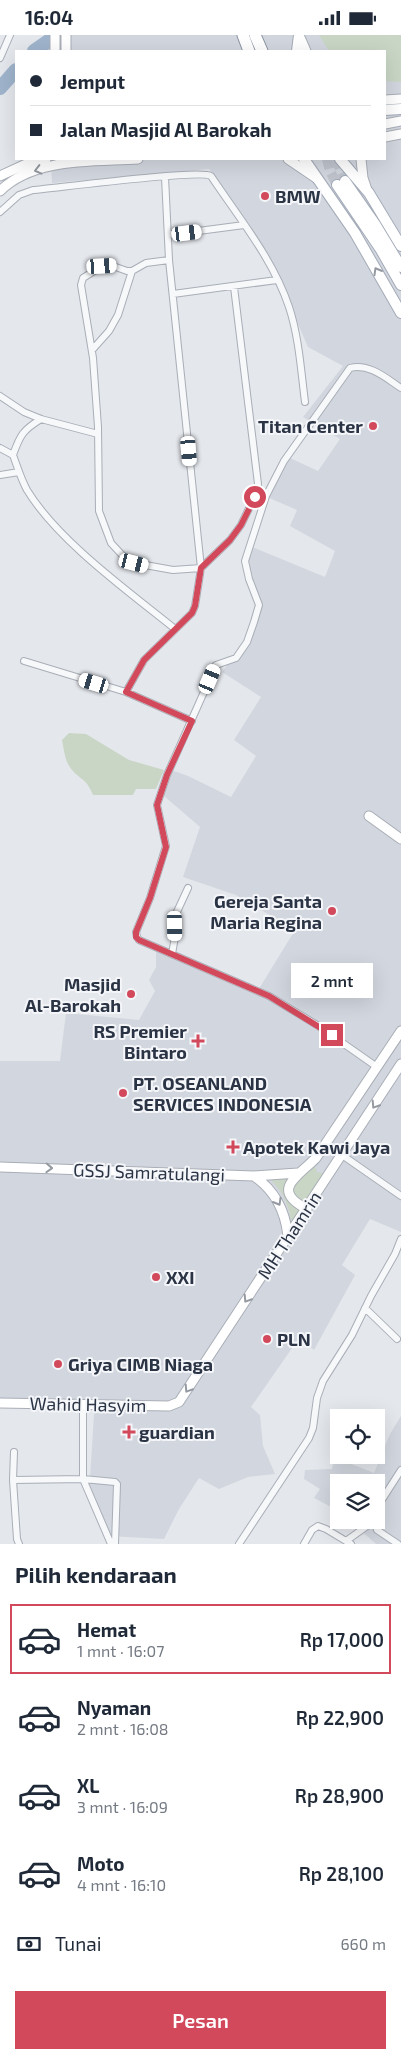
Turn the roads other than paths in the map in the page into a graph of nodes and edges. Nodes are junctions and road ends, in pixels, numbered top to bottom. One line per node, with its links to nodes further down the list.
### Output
1 (10, 35): 13 (street)
2 (55, 35): 7 (main road)
3 (66, 35): 8 (main road)
4 (243, 35): 9 (highway)
5 (255, 35): 10 (highway)
6 (299, 35): 11 (main road); 12 (main road)
7 (55, 50)
8 (66, 50)
9 (249, 50)
10 (262, 50)
11 (297, 50)
12 (306, 50)
13 (0, 57)
14 (401, 99): 15 (main road)
15 (386, 100)
16 (401, 109): 17 (main road)
17 (386, 110)
18 (401, 121): 19 (main road)
19 (386, 124)
20 (401, 134): 21 (main road)
21 (386, 137)
22 (41, 160): 30 (main road)
23 (104, 160): 28 (main road)
24 (290, 160): 32 (main road)
25 (305, 160): 32 (main road)
26 (341, 160): 34 (main road)
27 (360, 160): 34 (main road)
28 (69, 161): 29 (main road)
29 (56, 162): 33 (main road, one-way to 33)
30 (0, 176)
31 (165, 177): 35 (street); 36 (street); 37 (street)
32 (318, 179): 46 (main road, one-way to 32)
33 (0, 191)
34 (369, 193): 38 (main road)
35 (0, 212)
36 (244, 225): 37 (street); 42 (street)
37 (168, 235): 39 (street)
38 (401, 246)
39 (169, 259): 41 (street); 45 (street)
40 (401, 267): 43 (main road)
41 (132, 271): 47 (street); 47 (street)
42 (277, 280): 44 (street); 50 (street)
43 (401, 285)
44 (234, 287): 45 (street); 57 (street)
45 (173, 294): 57 (street)
46 (401, 313)
47 (92, 350): 52 (street)
48 (401, 388): 61 (street)
49 (0, 396): 51 (street)
50 (305, 402)
51 (41, 419): 52 (street); 54 (street)
52 (98, 434): 57 (street)
53 (0, 448): 54 (street)
54 (12, 455): 55 (street)
55 (19, 472): 56 (street); 58 (street)
56 (0, 475)
57 (201, 568): 58 (street)
58 (175, 629): 60 (street)
59 (24, 661): 60 (street)
60 (126, 692): 61 (street)
61 (192, 721): 65 (street)
62 (368, 816): 63 (main road)
63 (401, 839)
64 (188, 889): 65 (street)
65 (172, 954): 68 (street)
66 (401, 1031): 68 (main road, MH Thamrin)
67 (401, 1064): 69 (main road, MH Thamrin, one-way to 69)
68 (377, 1067): 71 (main road, MH Thamrin)
69 (342, 1155): 73 (street); 74 (main road, MH Thamrin)
70 (0, 1167): 72 (main road, GSSJ Samratulangi, one-way to 72)
71 (298, 1173): 72 (main road, GSSJ Samratulangi); 74 (main road)
72 (254, 1176): 75 (main road, one-way to 75)
73 (401, 1196)
74 (306, 1209): 75 (main road, MH Thamrin)
75 (288, 1236): 81 (main road, MH Thamrin, one-way to 81)
76 (401, 1239): 77 (street)
77 (365, 1307): 78 (street); 92 (street)
78 (398, 1339)
79 (0, 1403): 80 (main road, Wahid Hasyim)
80 (83, 1404): 81 (main road, Wahid Hasyim); 85 (street)
81 (175, 1404)
82 (14, 1452): 84 (street)
83 (401, 1470): 86 (street)
84 (13, 1479): 85 (street); 90 (street)
85 (83, 1479): 91 (street); 91 (street)
86 (385, 1495)
87 (364, 1529): 89 (street)
88 (377, 1529): 94 (street)
89 (348, 1543): 93 (street)
90 (19, 1544)
91 (113, 1544)
92 (239, 1544)
93 (304, 1544)
94 (398, 1544)

